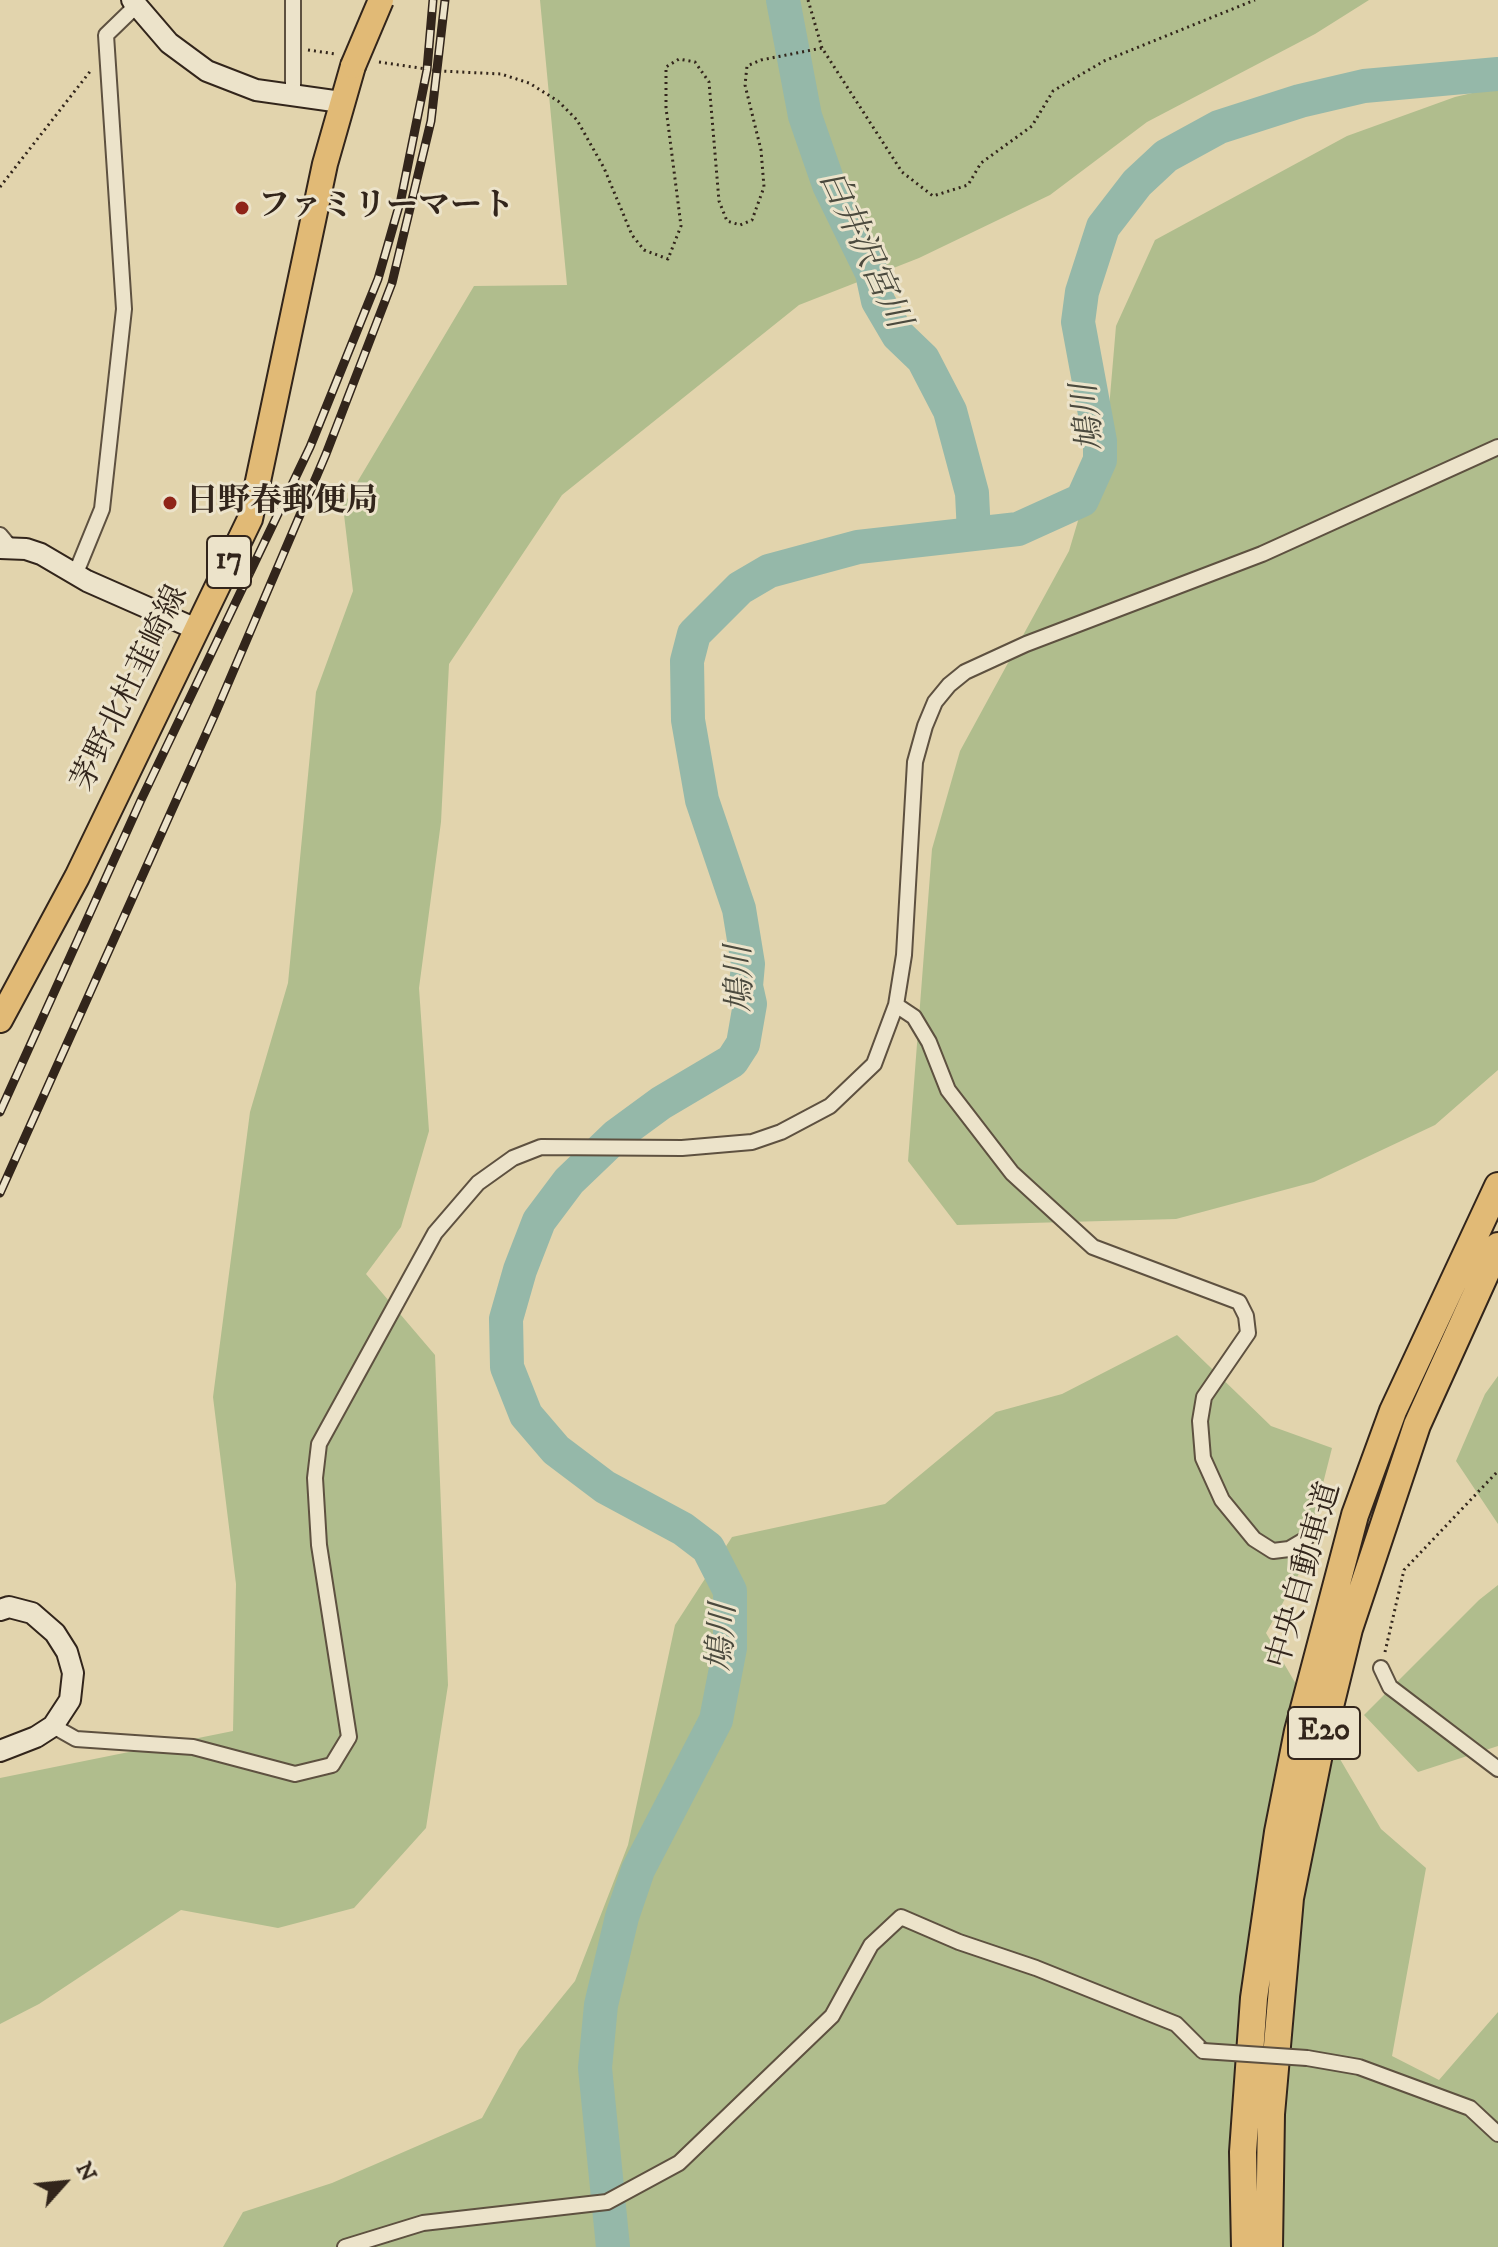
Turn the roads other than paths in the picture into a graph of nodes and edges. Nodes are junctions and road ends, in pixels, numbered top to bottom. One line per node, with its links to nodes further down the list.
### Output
1 (293, 0): 4 (street)
2 (381, 0): 5 (main road, 茅野北杜韮崎線 / 17, bridge)
3 (134, 3): 4 (main road); 8 (street)
4 (293, 94): 5 (main road)
5 (341, 102): 9 (main road, 茅野北杜韮崎線 / 17)
6 (1498, 447): 10 (street)
7 (3, 543): 8 (main road)
8 (75, 575): 9 (main road)
9 (196, 629): 11 (main road, 茅野北杜韮崎線 / 17)
10 (896, 1005): 14 (street); 17 (street)
11 (0, 1020)
12 (1498, 1186): 22 (highway, 中央自動車道 / E20)
13 (1498, 1246): 23 (highway, 中央自動車道 / E20)
14 (1306, 1539)
15 (0, 1610): 17 (main road)
16 (1381, 1668): 19 (street)
17 (53, 1726): 18 (main road)
18 (0, 1751)
19 (1498, 1769)
20 (1498, 2134): 21 (street, bridge)
21 (345, 2247)
22 (1245, 2247)
23 (1269, 2247)

